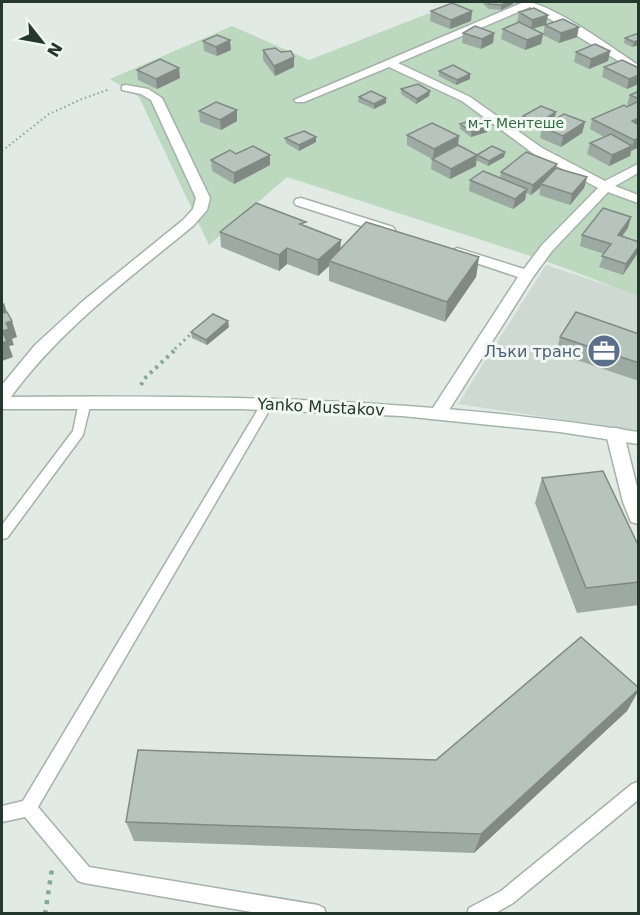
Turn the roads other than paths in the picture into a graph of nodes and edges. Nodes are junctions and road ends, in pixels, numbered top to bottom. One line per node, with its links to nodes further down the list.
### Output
1 (530, 2): 2 (street); 3 (street)
2 (390, 63): 5 (street); 7 (street)
3 (639, 70)
4 (126, 88): 13 (street)
5 (300, 100)
6 (639, 168): 7 (street)
7 (606, 187): 8 (street); 12 (street)
8 (639, 199)
9 (301, 202): 10 (street)
10 (402, 235)
11 (447, 249): 12 (street)
12 (527, 275): 17 (street)
13 (2, 397)
14 (85, 402): 15 (street, Yanko Mustakov); 16 (street, Yanko Mustakov); 21 (lane)
15 (2, 403)
16 (267, 404): 17 (street, Yanko Mustakov); 23 (lane)
17 (438, 414): 18 (street, Yanko Mustakov)
18 (615, 434): 19 (street, Yanko Mustakov); 20 (street)
19 (639, 438)
20 (639, 517)
21 (2, 534)
22 (639, 790): 26 (lane)
23 (28, 808): 24 (lane); 25 (lane)
24 (2, 814)
25 (318, 914)
26 (475, 914)

